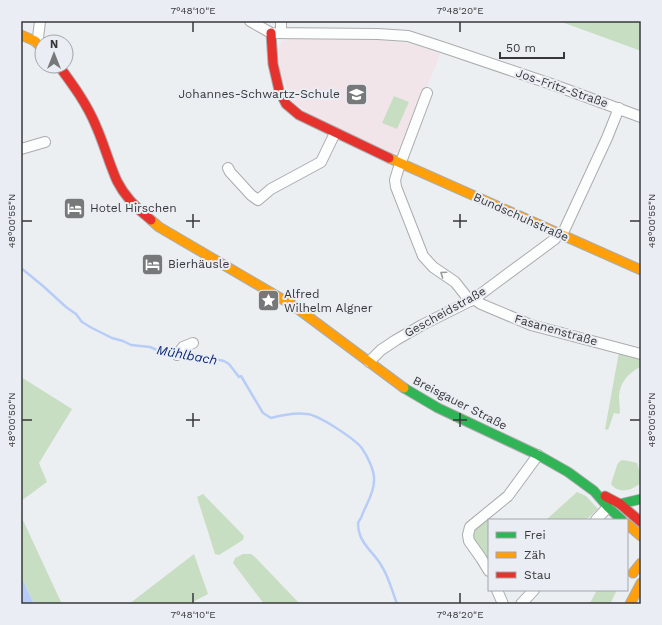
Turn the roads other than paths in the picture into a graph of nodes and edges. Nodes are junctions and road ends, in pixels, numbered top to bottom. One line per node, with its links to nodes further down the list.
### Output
1 (40, 21): 5 (street)
2 (250, 21): 4 (street)
3 (281, 21): 4 (street)
4 (276, 33): 10 (street, Jos-Fritz-Straße); 12 (main road, Bundschuhstraße)
5 (38, 34)
6 (21, 35): 7 (main road)
7 (34, 42)
8 (65, 74): 21 (main road, Breisgauer Straße)
9 (427, 93): 15 (street)
10 (619, 108): 11 (street, Jos-Fritz-Straße); 17 (street, Gescheidstraße)
11 (641, 117)
12 (336, 133): 15 (main road, Bundschuhstraße); 16 (street)
13 (45, 142): 14 (street)
14 (21, 149)
15 (401, 163): 17 (main road, Bundschuhstraße); 19 (street, Fasanenstraße, one-way to 15)
16 (228, 168)
17 (560, 234): 18 (main road, Bundschuhstraße); 19 (street, Gescheidstraße)
18 (641, 270)
19 (472, 300): 20 (street, Fasanenstraße); 21 (street, Gescheidstraße)
20 (641, 354)
21 (369, 362): 22 (main road, Breisgauer Straße)
22 (538, 455): 24 (main road, Breisgauer Straße); 31 (street)
23 (641, 499): 24 (main road)
24 (613, 504): 25 (street); 26 (main road, Breisgauer Straße); 27 (main road, Breisgauer Straße)
25 (597, 519)
26 (621, 519)
27 (641, 522)
28 (628, 525): 29 (main road)
29 (641, 536)
30 (641, 563): 32 (main road)
31 (488, 569)
32 (631, 575)
33 (641, 583): 38 (main road)
34 (497, 591): 36 (street)
35 (533, 591): 37 (street)
36 (503, 604)
37 (521, 604)
38 (630, 604)

